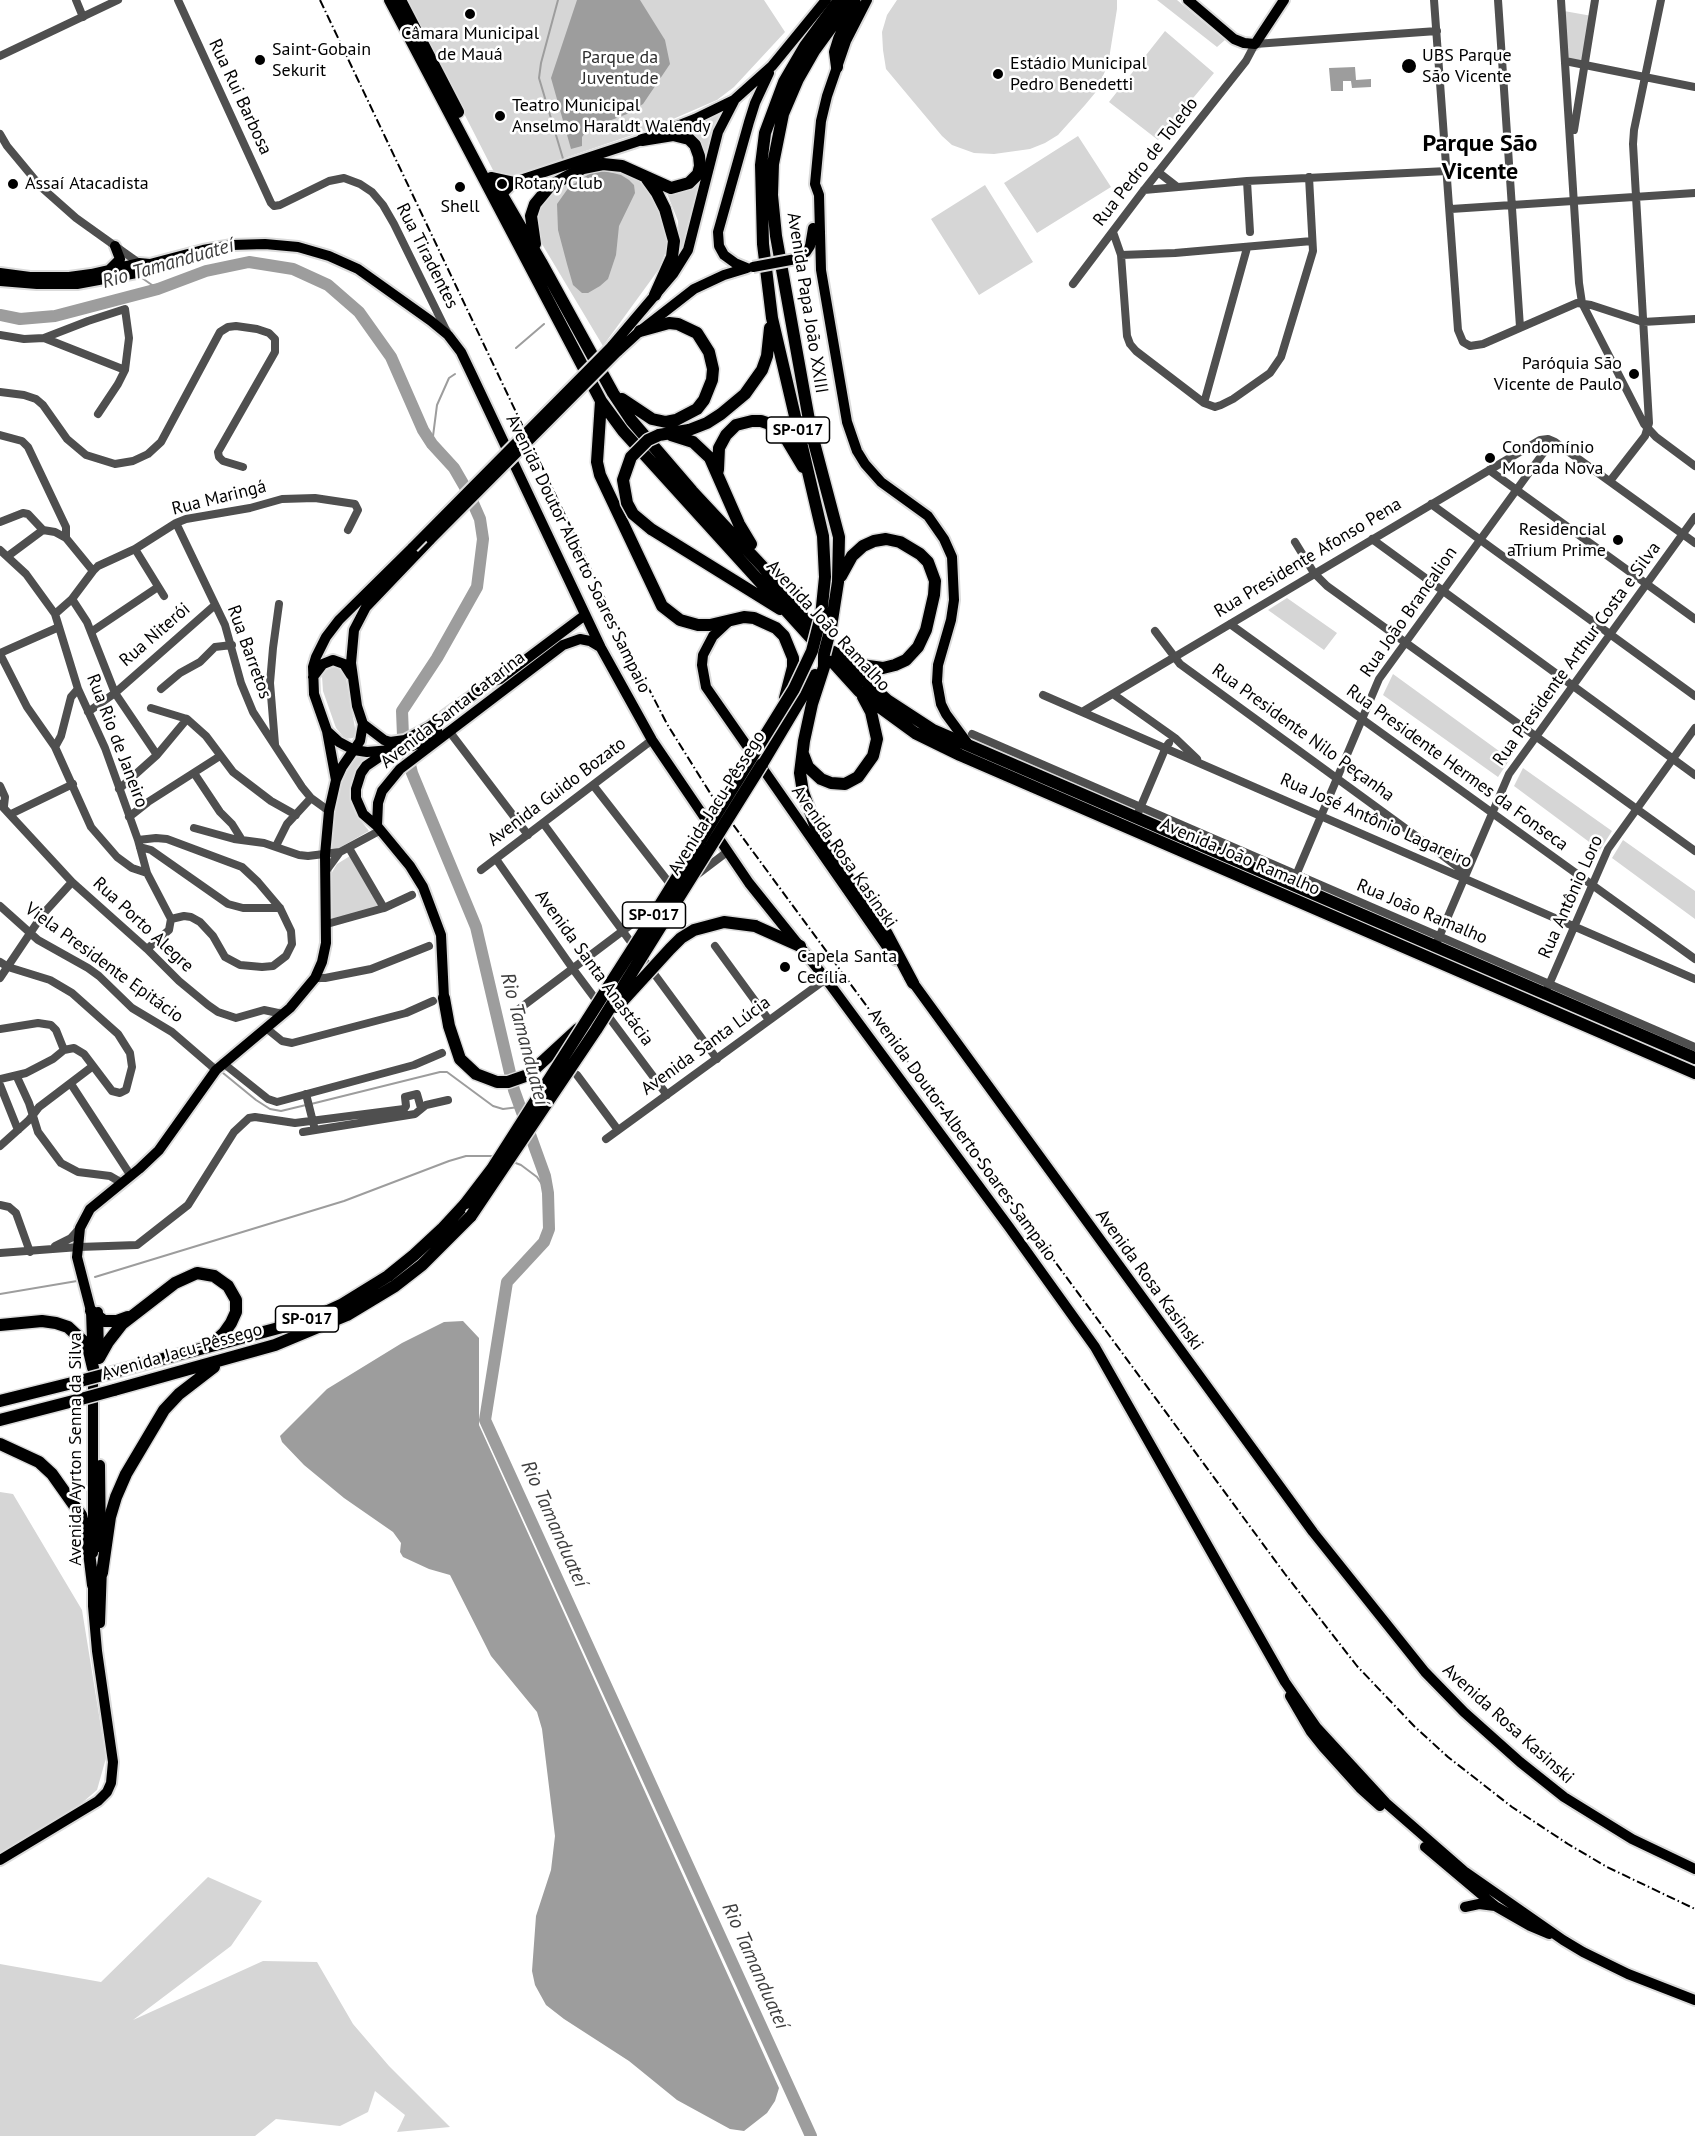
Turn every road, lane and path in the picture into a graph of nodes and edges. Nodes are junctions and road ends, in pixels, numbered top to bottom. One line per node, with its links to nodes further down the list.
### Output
1 (76, 0): 18 (street)
2 (118, 0): 18 (street)
3 (178, 0): 51 (street, Rua Rui Barbosa)
4 (390, 0): 48 (highway, Avenida João Ramalho)
5 (400, 0): 39 (highway, Avenida João Ramalho)
6 (826, 0): 24 (main road)
7 (839, 0): 68 (highway, Avenida Papa João XXIII / SP-017)
8 (851, 0): 114 (highway, Avenida Papa João XXIII / SP-017)
9 (857, 0): 25 (highway)
10 (867, 0): 25 (main road, Avenida Papa João XXIII)
11 (1188, 0): 20 (main road)
12 (1284, 0): 20 (main road, Rua Pedro de Toledo)
13 (1434, 0): 19 (street)
14 (1498, 0): 50 (street)
15 (1562, 0): 22 (street)
16 (1595, 0): 23 (street)
17 (1661, 0): 28 (street)
18 (83, 16): 21 (street)
19 (1437, 31): 20 (street); 35 (street)
20 (1250, 44): 36 (street, Rua Pedro de Toledo)
21 (0, 56)
22 (1565, 61): 23 (street); 26 (street)
23 (1585, 64): 27 (street); 28 (street)
24 (772, 66): 30 (main road); 61 (main road)
25 (837, 67): 43 (main road, Avenida Papa João XXIII)
26 (1565, 73): 27 (street); 33 (street)
27 (1582, 75): 33 (street)
28 (1646, 77): 29 (street); 47 (street)
29 (1695, 87)
30 (734, 100): 32 (main road); 66 (main road)
31 (0, 134): 56 (street)
32 (642, 140): 34 (main road); 38 (highway)
33 (1571, 145): 49 (street)
34 (583, 164): 37 (highway); 38 (highway)
35 (1447, 171): 40 (street); 52 (street)
36 (1158, 172): 44 (street); 45 (street, Rua Pedro de Toledo)
37 (556, 174): 42 (main road); 59 (highway)
38 (644, 176): 66 (highway)
39 (491, 177): 42 (main road); 48 (highway, Avenida João Ramalho)
40 (1308, 177): 41 (street); 55 (street)
41 (1247, 180): 44 (street); 54 (street)
42 (514, 182): 48 (main road)
43 (815, 184): 61 (main road, bridge); 162 (main road, Avenida Papa João XXIII)
44 (1176, 186): 45 (street)
45 (1144, 190): 53 (street, Rua Pedro de Toledo)
46 (1695, 193): 47 (street)
47 (1635, 197): 49 (street); 70 (street)
48 (500, 201): 59 (highway, Avenida João Ramalho); 81 (highway, Avenida João Ramalho)
49 (1574, 201): 50 (street); 67 (street)
50 (1512, 204): 52 (street); 71 (street)
51 (274, 206): 74 (street, Rua Tiradentes)
52 (1450, 209): 71 (street)
53 (1113, 231): 58 (street); 65 (street, Rua Pedro de Toledo)
54 (1250, 232)
55 (1312, 241): 57 (street); 83 (street)
56 (115, 246): 60 (street); 62 (main road)
57 (1247, 248): 58 (street); 83 (street)
58 (1121, 255): 83 (street)
59 (542, 262): 79 (highway, Avenida João Ramalho)
60 (144, 266): 62 (main road); 64 (main road); 74 (main road, Avenida Doutor Alberto Soares Sampaio)
61 (750, 267): 72 (main road)
62 (109, 270): 63 (main road)
63 (0, 273)
64 (0, 281)
65 (1074, 284)
66 (655, 295): 76 (main road)
67 (1582, 303): 70 (street); 71 (street); 82 (street)
68 (772, 318): 87 (highway); 94 (highway, Avenida Papa João XXIII / SP-017)
69 (1695, 319): 70 (street)
70 (1643, 322): 80 (street)
71 (1520, 327)
72 (639, 332): 76 (main road); 79 (highway)
73 (0, 335): 75 (street)
74 (448, 335): 123 (main road, Avenida Doutor Alberto Soares Sampaio)
75 (44, 338): 77 (street); 77 (street)
76 (614, 350): 140 (main road, bridge); 141 (main road, bridge)
77 (125, 370): 84 (street)
78 (0, 392): 90 (street)
79 (613, 393): 111 (highway, Avenida João Ramalho)
80 (1648, 397): 82 (street); 85 (street)
81 (602, 401): 124 (highway, Avenida João Ramalho); 127 (highway)
82 (1633, 402): 85 (street)
83 (1207, 404)
84 (98, 414)
85 (1648, 428): 89 (street); 93 (street)
86 (0, 435): 103 (street)
87 (663, 435): 92 (highway); 124 (highway, bridge)
88 (1552, 441): 91 (street, Rua Presidente Afonso Pena); 93 (street); 95 (street, Rua João Brancalion)
89 (1695, 466)
90 (243, 467)
91 (1489, 470): 95 (street); 96 (street, Rua Presidente Afonso Pena)
92 (718, 477): 94 (highway); 111 (highway)
93 (1610, 481): 102 (street)
94 (811, 482): 125 (highway, Avenida Papa João XXIII / SP-017)
95 (1516, 490): 105 (street, Rua João Brancalion); 115 (street)
96 (1431, 504): 104 (street, Rua Presidente Afonso Pena); 105 (street)
97 (1695, 517): 102 (street, Rua Presidente Arthur Costa e Silva)
98 (0, 522): 100 (street)
99 (176, 522): 101 (street, Rua Maringá); 108 (street, Rua Maringá); 121 (street, Rua Barretos)
100 (43, 530): 103 (street); 110 (street)
101 (348, 530)
102 (1683, 534): 107 (street); 115 (street, Rua Presidente Arthur Costa e Silva)
103 (66, 538): 112 (street)
104 (1372, 539): 113 (street, Rua Presidente Afonso Pena); 117 (street)
105 (1481, 539): 117 (street, Rua João Brancalion); 133 (street)
106 (1295, 542): 113 (street)
107 (1695, 543)
108 (135, 549): 112 (street, Rua Maringá); 116 (street)
109 (0, 550): 110 (street, Rua Rio de Janeiro)
110 (8, 556): 122 (street, Rua Rio de Janeiro)
111 (763, 567): 138 (highway, Avenida João Ramalho)
112 (93, 571): 119 (street, Rua Maringá)
113 (1314, 573): 128 (street, Rua Presidente Afonso Pena); 134 (street)
114 (838, 582): 130 (highway, Avenida Papa João XXIII / SP-017); 138 (highway)
115 (1646, 584): 126 (street); 133 (street, Rua Presidente Arthur Costa e Silva)
116 (158, 587): 118 (street); 132 (street)
117 (1443, 591): 134 (street, Rua João Brancalion); 142 (street)
118 (164, 596)
119 (72, 599): 122 (street, Rua Maringá); 132 (street)
120 (279, 603): 166 (street)
121 (215, 605): 135 (street, Rua Barretos); 146 (street, Rua Niterói)
122 (55, 614): 129 (street, Rua Rio de Janeiro)
123 (585, 615): 136 (main road, Avenida Doutor Alberto Soares Sampaio); 164 (main road, Avenida Santa Catarina)
124 (792, 616): 145 (highway, Avenida João Ramalho)
125 (821, 616): 151 (highway, Avenida Jacu-Pêssego / SP-017, bridge)
126 (1695, 619)
127 (732, 621): 151 (highway, bridge); 239 (main road, Avenida Rosa Kasinski)
128 (1230, 624): 139 (street, Rua Presidente Afonso Pena); 155 (street, Rua Presidente Hermes da Fonseca)
129 (59, 627): 137 (street); 144 (street, Rua Rio de Janeiro)
130 (831, 627): 138 (highway, Avenida Jacu-Pêssego / SP-017, bridge)
131 (1155, 631): 139 (street, Rua Presidente Nilo Peçanha)
132 (91, 632): 146 (street)
133 (1610, 634): 142 (street, Rua Presidente Arthur Costa e Silva); 149 (street)
134 (1405, 643): 155 (street, Rua João Brancalion); 160 (street)
135 (232, 645): 143 (street); 166 (street, Rua Barretos)
136 (601, 648): 159 (main road, Avenida Santa Catarina); 163 (main road, Avenida Doutor Alberto Soares Sampaio)
137 (0, 653): 165 (street)
138 (829, 653): 162 (highway, Avenida João Ramalho); 170 (highway); 248 (highway, Avenida Jacu-Pêssego / SP-017, bridge)
139 (1174, 657): 147 (street, Rua Presidente Afonso Pena); 177 (street, Rua Presidente Nilo Peçanha)
140 (313, 677): 141 (main road); 158 (main road)
141 (352, 678): 156 (main road)
142 (1573, 686): 160 (street, Rua Presidente Arthur Costa e Silva); 173 (street)
143 (161, 688)
144 (78, 689): 152 (street, Rua Rio de Janeiro); 165 (street)
145 (859, 691): 170 (highway); 231 (highway, Avenida João Ramalho)
146 (115, 693): 152 (street, Rua Niterói); 171 (street)
147 (1113, 694): 153 (street, Rua Presidente Afonso Pena); 161 (street)
148 (1043, 695): 153 (street, Rua José Antônio Lagareiro)
149 (1695, 696)
150 (151, 708): 154 (street)
151 (783, 708): 244 (highway, Avenida Jacu-Pêssego / SP-017, bridge)
152 (88, 712): 182 (street, Rua Rio de Janeiro)
153 (1082, 712): 168 (street, Rua José Antônio Lagareiro)
154 (187, 719): 171 (street); 172 (street)
155 (1363, 720): 177 (street, Rua João Brancalion); 189 (street, Rua Presidente Hermes da Fonseca)
156 (363, 724): 167 (main road, Avenida Santa Catarina); 169 (main road)
157 (1695, 728): 173 (street, Rua Antônio Loro)
158 (327, 731): 169 (main road, Avenida Santa Catarina); 178 (main road)
159 (449, 731): 164 (main road, Avenida Santa Catarina); 196 (street)
160 (1535, 737): 185 (street); 189 (street, Rua Presidente Arthur Costa e Silva)
161 (1175, 738): 168 (street); 174 (street)
162 (970, 739): 187 (highway, Avenida João Ramalho)
163 (652, 740): 180 (street, Avenida Guido Bozato); 203 (main road, Avenida Doutor Alberto Soares Sampaio)
164 (418, 744): 167 (main road, Avenida Santa Catarina); 195 (main road, Avenida Santa Catarina)
165 (56, 747): 179 (street)
166 (276, 747): 183 (street, Rua Barretos)
167 (394, 747): 169 (main road, Avenida Santa Catarina); 195 (main road, Avenida Santa Catarina)
168 (1166, 747): 174 (street, Rua José Antônio Lagareiro); 187 (street)
169 (354, 750): 178 (main road)
170 (802, 753): 239 (highway)
171 (157, 755): 182 (street)
172 (220, 756): 175 (street); 190 (street)
173 (1673, 759): 176 (street); 185 (street, Rua Antônio Loro)
174 (1200, 762): 191 (street, Rua José Antônio Lagareiro)
175 (194, 773): 192 (street); 197 (street)
176 (1695, 775)
177 (1338, 778): 191 (street, Rua João Brancalion); 205 (street, Rua Presidente Nilo Peçanha)
178 (336, 780): 186 (main road)
179 (72, 784): 188 (street); 210 (street)
180 (593, 785): 193 (street, Avenida Guido Bozato); 215 (street)
181 (0, 786): 184 (street, Rua Porto Alegre)
182 (119, 789): 192 (street, Rua Rio de Janeiro)
183 (311, 798): 186 (street, Rua Barretos); 190 (street)
184 (2, 805): 188 (street, Rua Porto Alegre)
185 (1636, 809): 201 (street); 214 (street, Rua Antônio Loro)
186 (329, 811): 204 (main road)
187 (1138, 812): 212 (highway, Avenida João Ramalho)
188 (11, 814): 213 (street, Rua Porto Alegre)
189 (1493, 814): 211 (street, Rua Presidente Arthur Costa e Silva); 214 (street, Rua Presidente Hermes da Fonseca)
190 (296, 815): 199 (street)
191 (1322, 815): 207 (street, Rua José Antônio Lagareiro); 212 (street, Rua João Brancalion)
192 (129, 818): 198 (street, Rua Rio de Janeiro)
193 (543, 823): 196 (street, Avenida Guido Bozato); 223 (street)
194 (194, 828): 197 (street)
195 (379, 828): 200 (street); 241 (main road)
196 (528, 835): 206 (street, Avenida Guido Bozato)
197 (242, 840): 199 (street)
198 (139, 844): 210 (street, Rua Rio de Janeiro); 218 (street); 218 (street)
199 (276, 846): 204 (street)
200 (349, 848): 202 (street); 219 (street)
201 (1695, 851)
202 (340, 852): 204 (street); 209 (street)
203 (727, 852): 215 (street); 228 (main road, Avenida Doutor Alberto Soares Sampaio)
204 (325, 855): 209 (main road)
205 (1442, 855): 207 (street); 211 (street, Rua Presidente Nilo Peçanha)
206 (496, 859): 208 (street, Avenida Guido Bozato); 233 (street, Avenida Santa Anastácia)
207 (1435, 864): 211 (street, Rua José Antônio Lagareiro)
208 (481, 870)
209 (326, 871): 221 (main road)
210 (147, 873): 220 (street, Rua Rio de Janeiro)
211 (1464, 877): 222 (street, Rua José Antônio Lagareiro); 225 (street, Rua Presidente Arthur Costa e Silva)
212 (1294, 880): 225 (highway, Avenida João Ramalho)
213 (72, 882): 224 (street); 229 (street, Rua Porto Alegre)
214 (1592, 886): 222 (street, Rua Antônio Loro); 230 (street, Rua Presidente Hermes da Fonseca)
215 (676, 891): 223 (street)
216 (412, 895): 219 (street)
217 (0, 906): 224 (street, Viela Presidente Epitácio)
218 (280, 908): 220 (street)
219 (384, 908): 221 (street)
220 (171, 919): 229 (street)
221 (327, 924): 236 (main road)
222 (1575, 926): 238 (street, Rua José Antônio Lagareiro); 240 (street, Rua Antônio Loro)
223 (622, 932): 233 (street); 253 (street)
224 (30, 933): 232 (street); 255 (street, Viela Presidente Epitácio)
225 (1437, 942): 231 (highway); 240 (highway, Avenida João Ramalho)
226 (429, 946): 236 (street)
227 (715, 946): 245 (street)
228 (800, 946): 237 (main road, Avenida Doutor Alberto Soares Sampaio); 248 (highway, bridge)
229 (147, 950): 243 (street, Rua Porto Alegre)
230 (1695, 959)
231 (1435, 962): 234 (highway, Avenida João Ramalho)
232 (4, 964): 235 (street); 254 (street)
233 (573, 969): 242 (street); 262 (street, Avenida Santa Anastácia)
234 (1471, 976): 240 (highway); 256 (highway, Avenida João Ramalho)
235 (0, 978)
236 (315, 978): 243 (main road)
237 (826, 979): 245 (street, Avenida Santa Lúcia); 293 (main road, Avenida Doutor Alberto Soares Sampaio)
238 (1695, 979)
239 (913, 983): 298 (main road, Avenida Rosa Kasinski)
240 (1546, 989): 249 (street); 252 (highway, Avenida João Ramalho)
241 (439, 999): 244 (highway, bridge); 246 (street)
242 (519, 1009)
243 (283, 1014): 246 (main road)
244 (586, 1020): 284 (highway, Avenida Jacu-Pêssego / SP-017, bridge)
245 (770, 1020): 253 (street, Avenida Santa Lúcia)
246 (266, 1028): 255 (main road)
247 (0, 1029): 250 (street)
248 (596, 1030): 285 (highway, Avenida Jacu-Pêssego / SP-017, bridge)
249 (1695, 1047)
250 (64, 1050): 254 (street); 258 (street)
251 (442, 1053): 265 (street, Viela Presidente Epitácio)
252 (1695, 1058)
253 (717, 1059): 262 (street, Avenida Santa Lúcia)
254 (93, 1066): 260 (street)
255 (220, 1067): 265 (street, Viela Presidente Epitácio); 274 (main road)
256 (1695, 1073)
257 (577, 1075): 270 (street)
258 (17, 1077): 259 (street); 267 (street)
259 (0, 1079)
260 (71, 1084): 267 (street); 274 (street)
261 (0, 1085): 263 (street)
262 (667, 1095): 270 (street, Avenida Santa Lúcia)
263 (2, 1097): 269 (street)
264 (448, 1100): 266 (street)
265 (307, 1101): 268 (street)
266 (421, 1108): 268 (street); 268 (street)
267 (32, 1115): 269 (street); 274 (street)
268 (314, 1125): 271 (street); 277 (street)
269 (18, 1130): 273 (street)
270 (618, 1130): 272 (street, Avenida Santa Lúcia)
271 (303, 1132)
272 (606, 1139)
273 (0, 1146)
274 (126, 1180): 276 (main road)
275 (0, 1205): 279 (street)
276 (80, 1228): 277 (main road, Avenida Ayrton Senna da Silva); 278 (street)
277 (80, 1248): 278 (street); 281 (main road, Avenida Ayrton Senna da Silva)
278 (46, 1250): 279 (street)
279 (30, 1252): 280 (street)
280 (0, 1253)
281 (95, 1315): 282 (highway); 286 (main road, Avenida Ayrton Senna da Silva)
282 (132, 1316): 284 (highway); 286 (highway)
283 (0, 1325): 286 (highway)
284 (208, 1348): 287 (highway, Avenida Jacu-Pêssego / SP-017, bridge)
285 (223, 1361): 288 (highway, Avenida Jacu-Pêssego / SP-017, bridge); 290 (highway)
286 (96, 1363): 290 (main road, Avenida Ayrton Senna da Silva); 291 (main road, Avenida Ayrton Senna da Silva)
287 (0, 1401)
288 (0, 1420)
289 (0, 1444): 291 (highway)
290 (102, 1573): 292 (main road, Avenida Ayrton Senna da Silva)
291 (93, 1585): 292 (main road, Avenida Ayrton Senna da Silva)
292 (97, 1651): 297 (main road, Avenida Ayrton Senna da Silva)
293 (1285, 1682): 294 (main road, Avenida Doutor Alberto Soares Sampaio); 295 (main road, Avenida Doutor Alberto Soares Sampaio)
294 (1320, 1731): 295 (main road); 296 (main road, Avenida Doutor Alberto Soares Sampaio)
295 (1323, 1747): 296 (main road); 300 (main road, Avenida Doutor Alberto Soares Sampaio)
296 (1347, 1762): 299 (main road, Avenida Doutor Alberto Soares Sampaio)
297 (0, 1860)
298 (1695, 1868)
299 (1464, 1871): 300 (main road); 301 (main road, Avenida Doutor Alberto Soares Sampaio)
300 (1474, 1891): 301 (main road); 302 (main road, Avenida Doutor Alberto Soares Sampaio)
301 (1504, 1898): 304 (main road, Avenida Doutor Alberto Soares Sampaio)
302 (1495, 1906): 303 (main road); 304 (main road, Avenida Doutor Alberto Soares Sampaio)
303 (1465, 1907)
304 (1563, 1940): 305 (main road, Avenida Doutor Alberto Soares Sampaio)
305 (1695, 2000)

